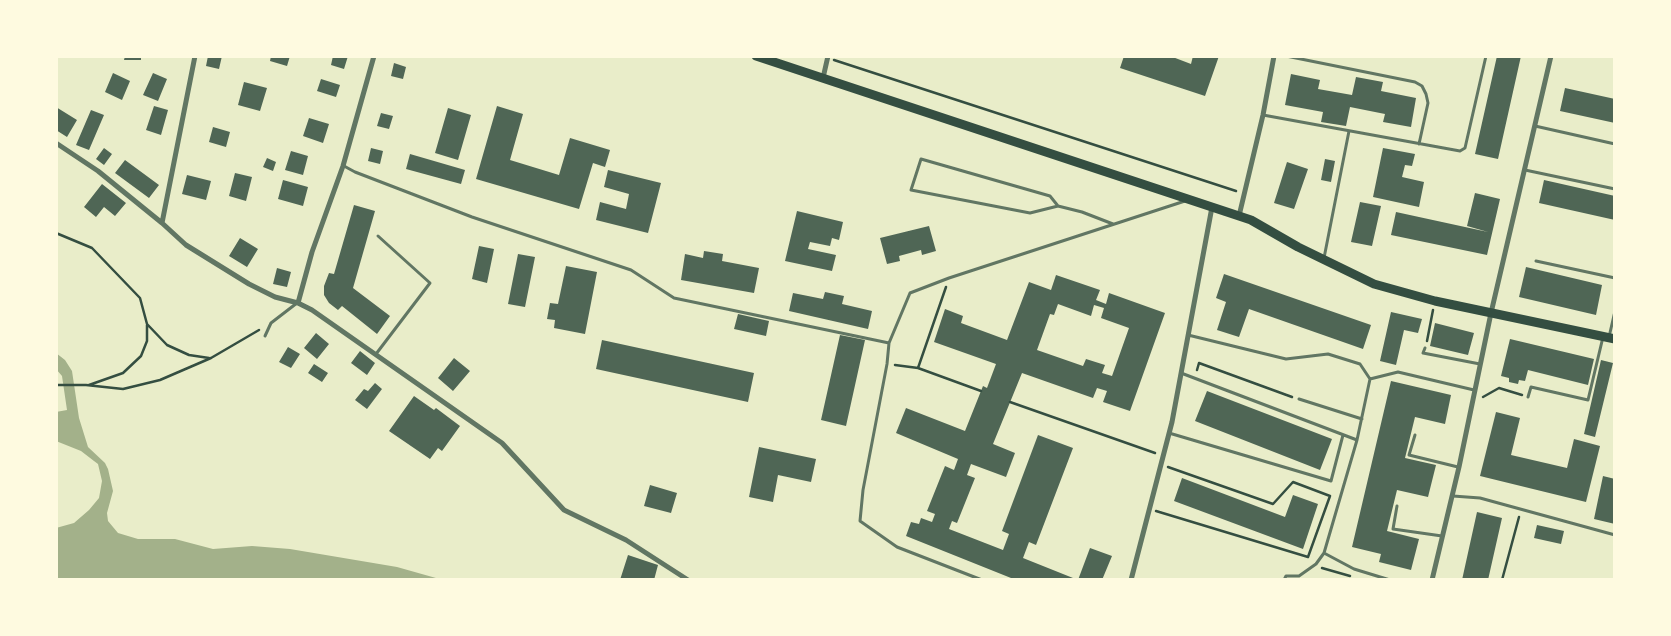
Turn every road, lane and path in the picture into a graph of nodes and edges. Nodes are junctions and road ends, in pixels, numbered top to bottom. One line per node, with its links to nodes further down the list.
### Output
1 (195, 56): 24 (street)
2 (374, 56): 16 (street)
3 (756, 56): 9 (main road)
4 (1274, 56): 10 (street)
5 (1286, 56): 14 (lane)
6 (1486, 56): 14 (lane)
7 (1551, 56): 11 (street)
8 (828, 57): 9 (street); 19 (path)
9 (824, 78): 20 (main road)
10 (1264, 115): 12 (lane); 19 (street)
11 (1535, 126): 15 (lane); 17 (street)
12 (1349, 131): 14 (lane); 28 (lane)
13 (56, 143): 24 (street)
14 (1419, 144)
15 (1615, 144)
16 (343, 166): 33 (street); 41 (lane)
17 (1525, 170): 18 (lane); 35 (street)
18 (1615, 189)
19 (1244, 194): 23 (street)
20 (1190, 199): 22 (main road); 25 (lane)
21 (1058, 206): 21 (lane); 25 (lane)
22 (1212, 207): 23 (main road); 39 (street)
23 (1239, 216): 28 (main road)
24 (162, 222): 33 (street)
25 (1114, 224): 30 (lane)
26 (56, 233): 37 (path)
27 (378, 236): 43 (lane)
28 (1324, 259): 32 (main road)
29 (1536, 261): 31 (lane)
30 (949, 278): 41 (lane); 48 (path)
31 (1615, 278)
32 (1435, 301): 35 (main road); 42 (path)
33 (298, 303): 36 (lane); 43 (street)
34 (1615, 311): 40 (lane)
35 (1491, 313): 40 (main road); 47 (street)
36 (271, 323): 38 (lane); 44 (path)
37 (147, 324): 44 (path); 51 (path)
38 (265, 336)
39 (1188, 336): 49 (street); 50 (lane)
40 (1609, 338): 55 (lane)
41 (889, 344): 46 (lane)
42 (1425, 348): 47 (lane)
43 (376, 354): 77 (street)
44 (211, 358): 51 (path)
45 (1198, 363): 56 (path)
46 (887, 364): 48 (path); 78 (lane)
47 (1480, 364): 53 (street)
48 (918, 368): 54 (path)
49 (1181, 373): 60 (street); 61 (lane)
50 (1370, 379): 53 (lane); 59 (lane)
51 (86, 385): 52 (path)
52 (57, 386)
53 (1474, 390): 58 (street)
54 (981, 391)
55 (1528, 397): 58 (path)
56 (1299, 399): 59 (lane)
57 (1010, 402): 64 (path)
58 (1473, 402): 66 (street)
59 (1362, 419): 63 (lane)
60 (1169, 433): 61 (lane); 64 (street)
61 (1343, 435): 63 (lane)
62 (1415, 435): 66 (lane)
63 (1358, 440): 73 (lane)
64 (1164, 456): 65 (street)
65 (1161, 464): 70 (street); 70 (path)
66 (1459, 467): 67 (street)
67 (1452, 496): 69 (lane); 72 (street)
68 (1397, 506): 72 (lane)
69 (1522, 508): 71 (lane); 83 (path)
70 (1150, 509): 79 (street)
71 (1615, 535)
72 (1442, 536): 82 (street)
73 (1324, 553): 76 (lane); 80 (lane)
74 (1319, 568): 75 (path)
75 (1356, 578)
76 (1380, 579): 81 (lane)
77 (688, 580)
78 (982, 580)
79 (1131, 580)
80 (1284, 580)
81 (1390, 580)
82 (1432, 580)
83 (1502, 580)

